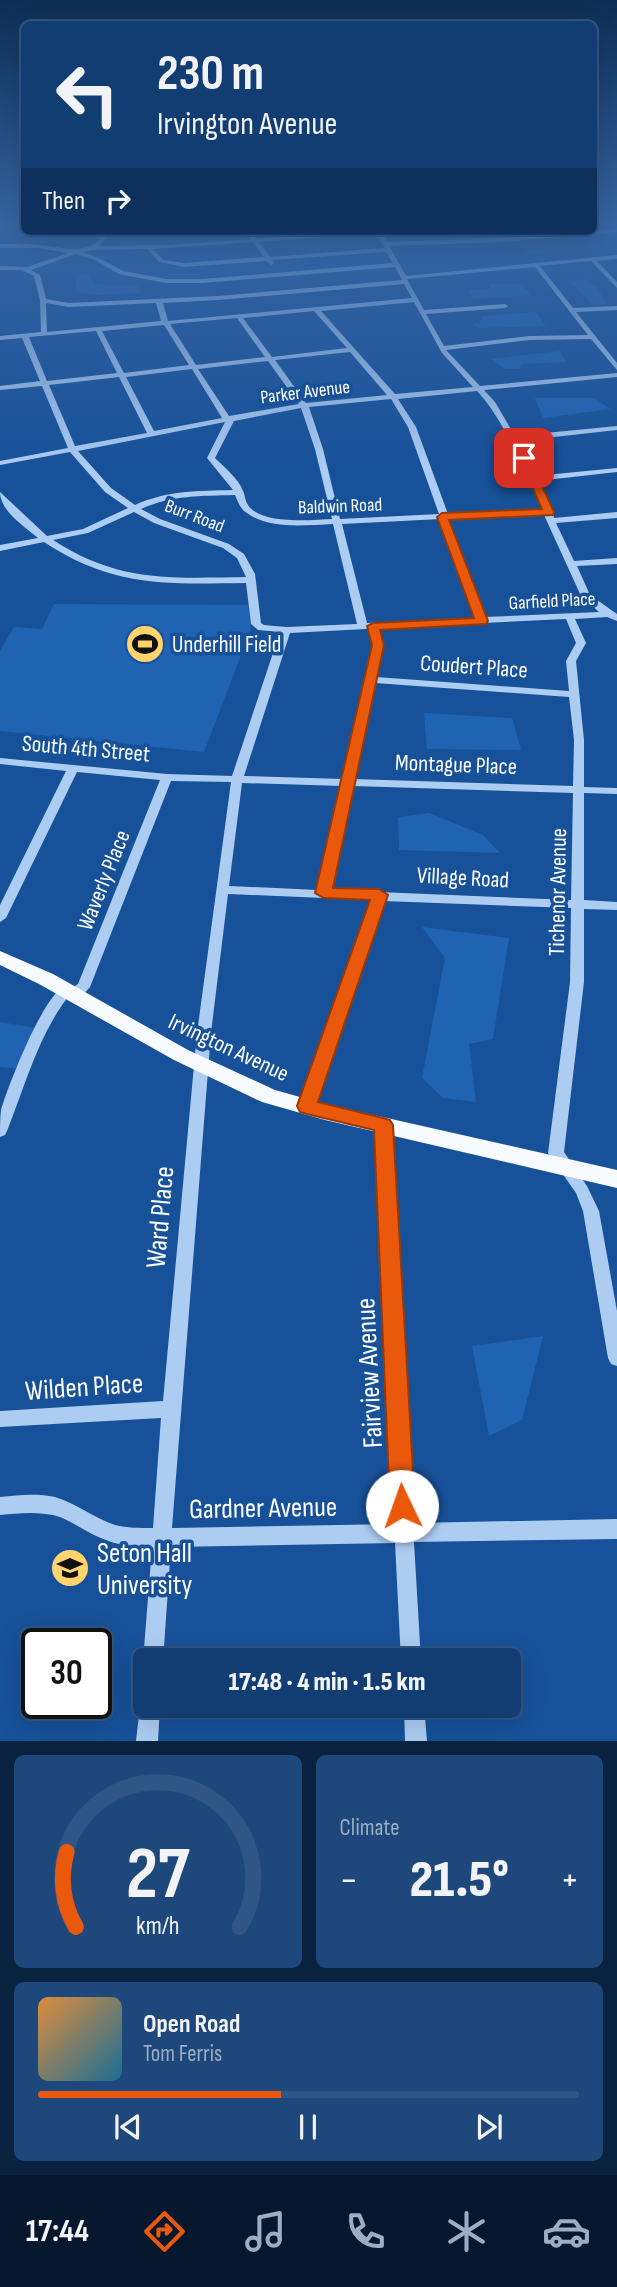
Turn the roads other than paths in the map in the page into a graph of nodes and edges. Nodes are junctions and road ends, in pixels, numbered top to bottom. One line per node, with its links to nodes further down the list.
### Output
1 (43, 306): 16 (street)
2 (161, 306): 14 (street)
3 (301, 306): 9 (street)
4 (337, 306): 8 (street)
5 (419, 306): 12 (street)
6 (502, 306): 12 (street)
7 (568, 306): 11 (street)
8 (315, 308): 9 (street); 21 (street)
9 (303, 309): 13 (street)
10 (617, 309): 11 (street)
11 (571, 310): 18 (street)
12 (423, 312): 20 (street)
13 (238, 315): 14 (street); 22 (street)
14 (165, 322): 15 (street); 23 (street)
15 (98, 329): 16 (street); 25 (street)
16 (44, 334): 17 (street)
17 (25, 336): 19 (street); 27 (street)
18 (593, 337): 20 (street); 24 (street)
19 (0, 338)
20 (442, 348): 29 (street)
21 (351, 349): 22 (street); 30 (street)
22 (268, 358): 23 (street); 31 (street)
23 (193, 366): 25 (street); 32 (street)
24 (617, 368)
25 (120, 373): 27 (street); 34 (street)
26 (617, 375): 29 (street, Parker Avenue)
27 (44, 381): 28 (street); 36 (street)
28 (0, 386)
29 (479, 389): 30 (street, Parker Avenue); 35 (street)
30 (393, 397): 31 (street, Parker Avenue); 44 (street)
31 (304, 405): 32 (street, Parker Avenue); 46 (street)
32 (229, 418): 34 (street, Parker Avenue); 40 (street, Baldwin Road)
33 (617, 428): 35 (street)
34 (150, 433): 36 (street, Parker Avenue)
35 (513, 439): 39 (street)
36 (72, 449): 37 (street, Parker Avenue); 42 (street, Burr Road)
37 (0, 463)
38 (617, 470): 39 (street)
39 (534, 479): 45 (street)
40 (240, 492): 42 (street); 46 (street, Baldwin Road)
41 (0, 495): 47 (street)
42 (133, 508): 47 (street); 51 (street, Burr Road)
43 (617, 515): 45 (street, Baldwin Road)
44 (442, 517): 45 (street, Baldwin Road); 46 (street, Baldwin Road); 54 (street)
45 (550, 517): 50 (street)
46 (336, 521): 55 (street)
47 (47, 540): 48 (street); 51 (street)
48 (0, 548)
49 (617, 561): 50 (street)
50 (572, 564): 52 (street)
51 (251, 580): 57 (street, Burr Road)
52 (612, 616): 53 (street, Garfield Place)
53 (570, 617): 54 (street, Garfield Place); 59 (street, Tichenor Avenue)
54 (482, 621): 55 (street, Garfield Place)
55 (368, 626): 56 (street, Garfield Place); 58 (street)
56 (286, 630): 57 (street, Garfield Place); 63 (street, Ward Place)
57 (271, 631)
58 (371, 680): 59 (street, Coudert Place); 64 (street)
59 (573, 694): 65 (street, Tichenor Avenue)
60 (0, 761): 61 (street, South 4th Street)
61 (73, 768): 62 (street, South 4th Street); 72 (street)
62 (167, 777): 63 (street, Montague Place); 74 (street, Waverly Place)
63 (237, 779): 64 (street, Montague Place); 67 (street, Ward Place)
64 (348, 781): 65 (street, Montague Place); 68 (street)
65 (580, 789): 66 (street, Montague Place); 70 (street, Tichenor Avenue)
66 (617, 791)
67 (223, 890): 68 (street, Village Road); 75 (street, Ward Place)
68 (324, 893): 69 (street, Village Road)
69 (379, 895): 70 (street, Village Road); 76 (street)
70 (578, 904): 71 (street, Village Road); 79 (street, Tichenor Avenue)
71 (617, 906)
72 (0, 918)
73 (0, 957): 74 (main road, Irvington Avenue)
74 (69, 992): 75 (main road, Irvington Avenue); 78 (street, Waverly Place)
75 (200, 1065): 76 (main road, Irvington Avenue); 82 (street, Ward Place)
76 (307, 1106): 77 (main road, Irvington Avenue)
77 (383, 1125): 79 (main road, Irvington Avenue); 86 (street, Fairview Avenue)
78 (0, 1131)
79 (566, 1168): 80 (main road, Irvington Avenue); 81 (street)
80 (617, 1180)
81 (617, 1359)
82 (171, 1409): 83 (street, Wilden Place); 87 (street, Ward Place)
83 (0, 1419)
84 (0, 1506): 87 (street, Gardner Avenue)
85 (617, 1529): 86 (street, Gardner Avenue)
86 (404, 1533): 87 (street, Gardner Avenue); 89 (street, Fairview Avenue)
87 (162, 1537): 88 (street, Ward Place)
88 (154, 1648)
89 (410, 1648)
90 (149, 1718): 92 (street)
91 (415, 1718): 93 (street)
92 (147, 1741)
93 (416, 1741)

